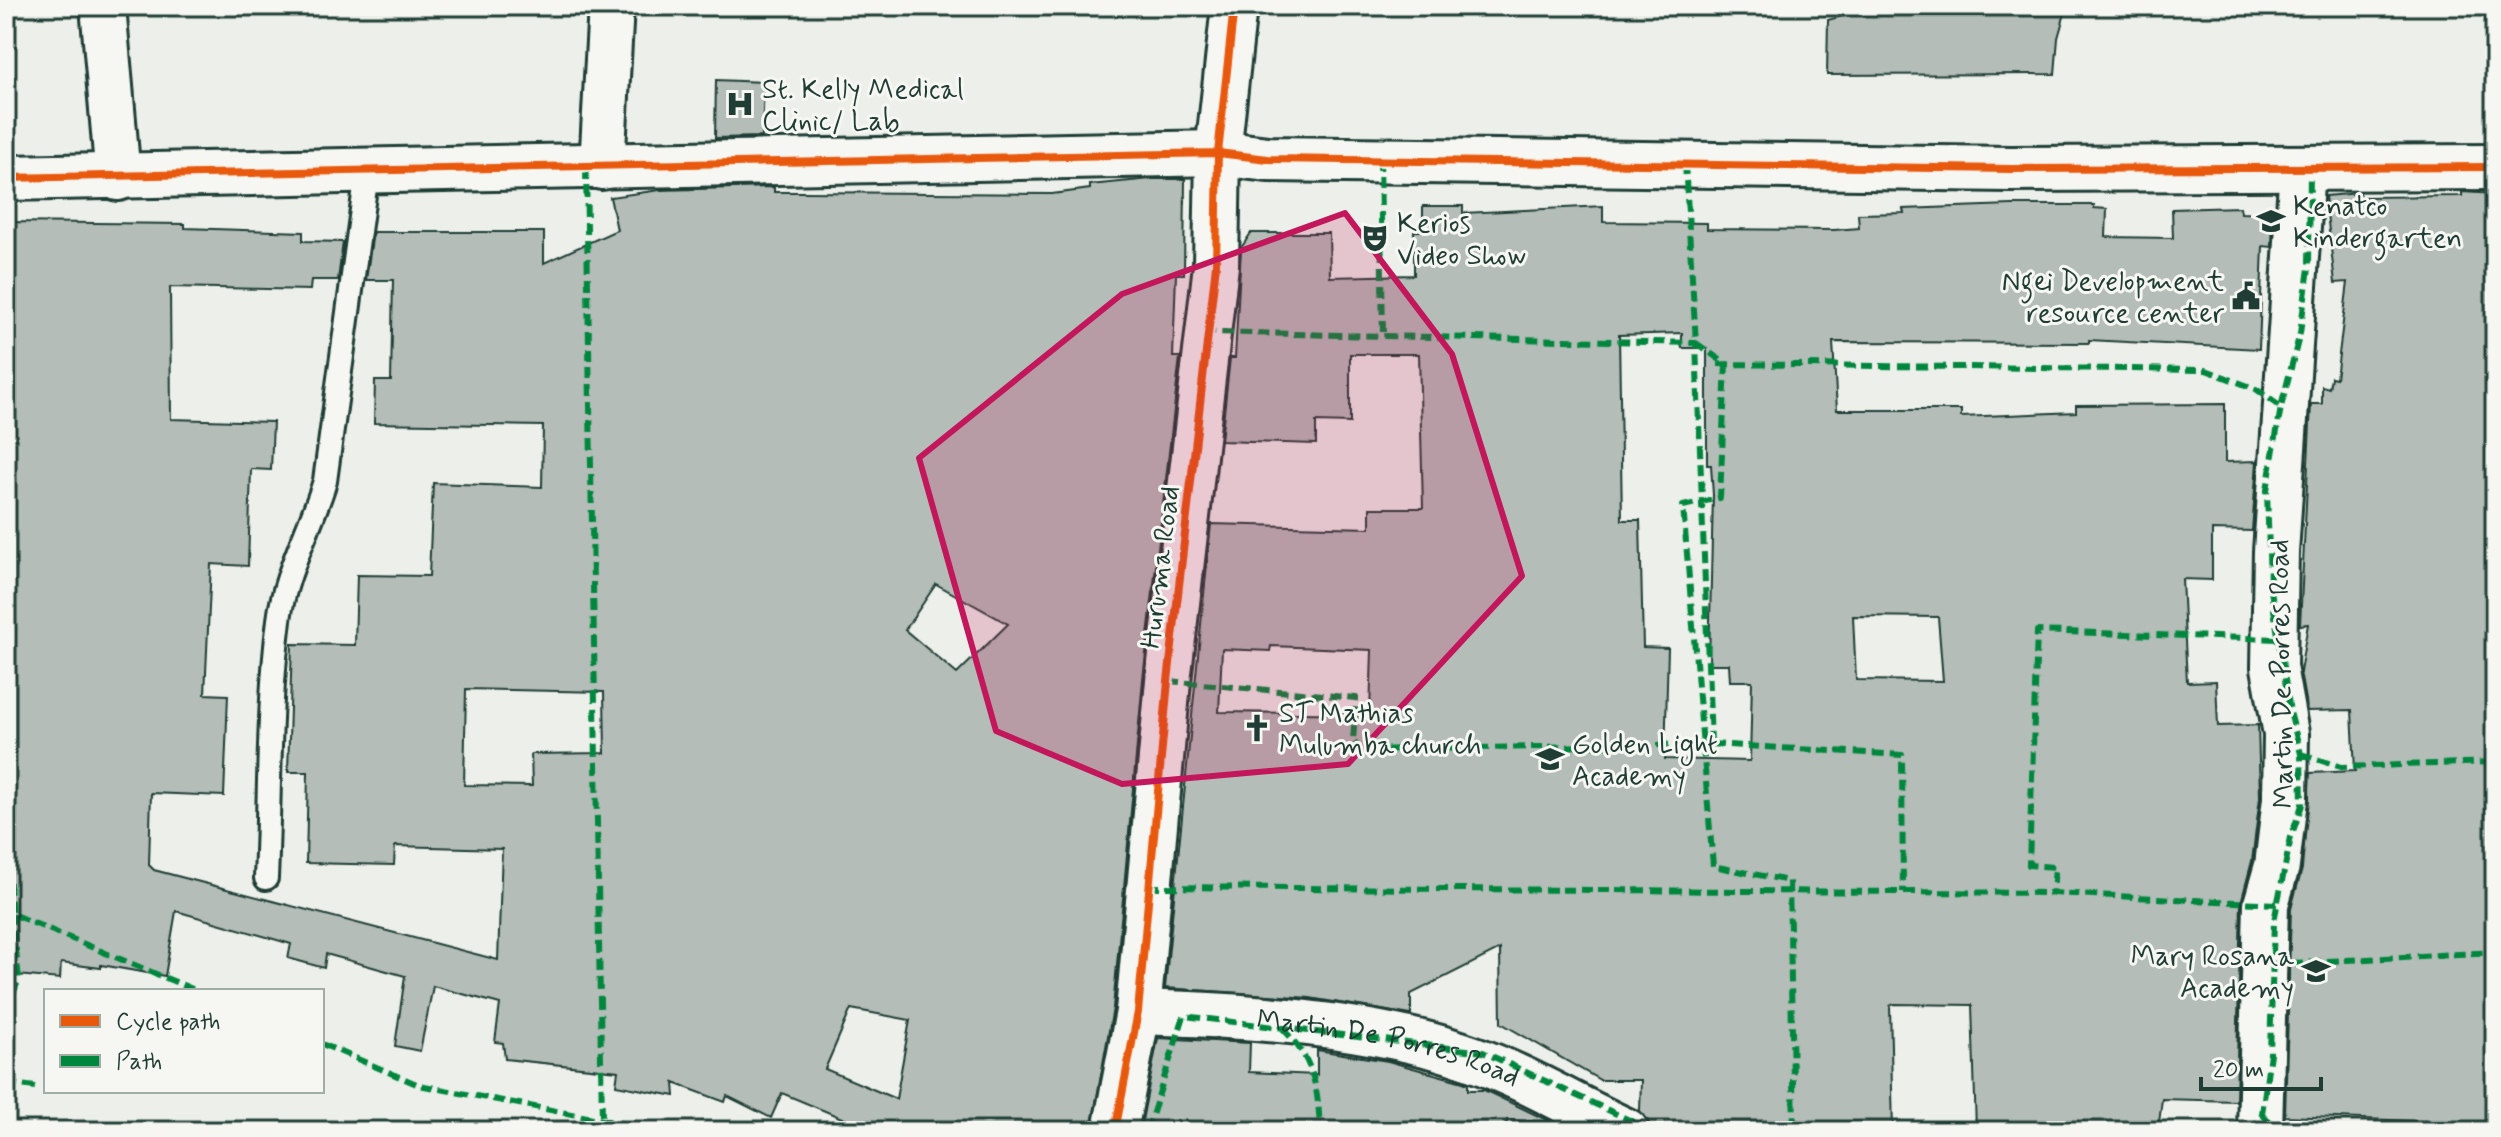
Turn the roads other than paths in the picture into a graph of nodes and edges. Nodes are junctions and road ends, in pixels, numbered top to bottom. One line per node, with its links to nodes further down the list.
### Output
1 (103, 6): 10 (street)
2 (611, 6): 5 (street)
3 (1234, 6): 4 (street, Huruma Road)
4 (1218, 153): 5 (street); 7 (street); 12 (street, Huruma Road)
5 (602, 167): 8 (street)
6 (2495, 167): 7 (street)
7 (2302, 168): 15 (street, Martin De Porres Road)
8 (367, 173): 10 (street); 11 (lane)
9 (6, 178): 10 (street)
10 (118, 178)
11 (266, 878)
12 (1138, 1012): 13 (street, Huruma Road); 14 (street, Martin De Porres Road)
13 (1115, 1131)
14 (1626, 1131)
15 (2260, 1131)

